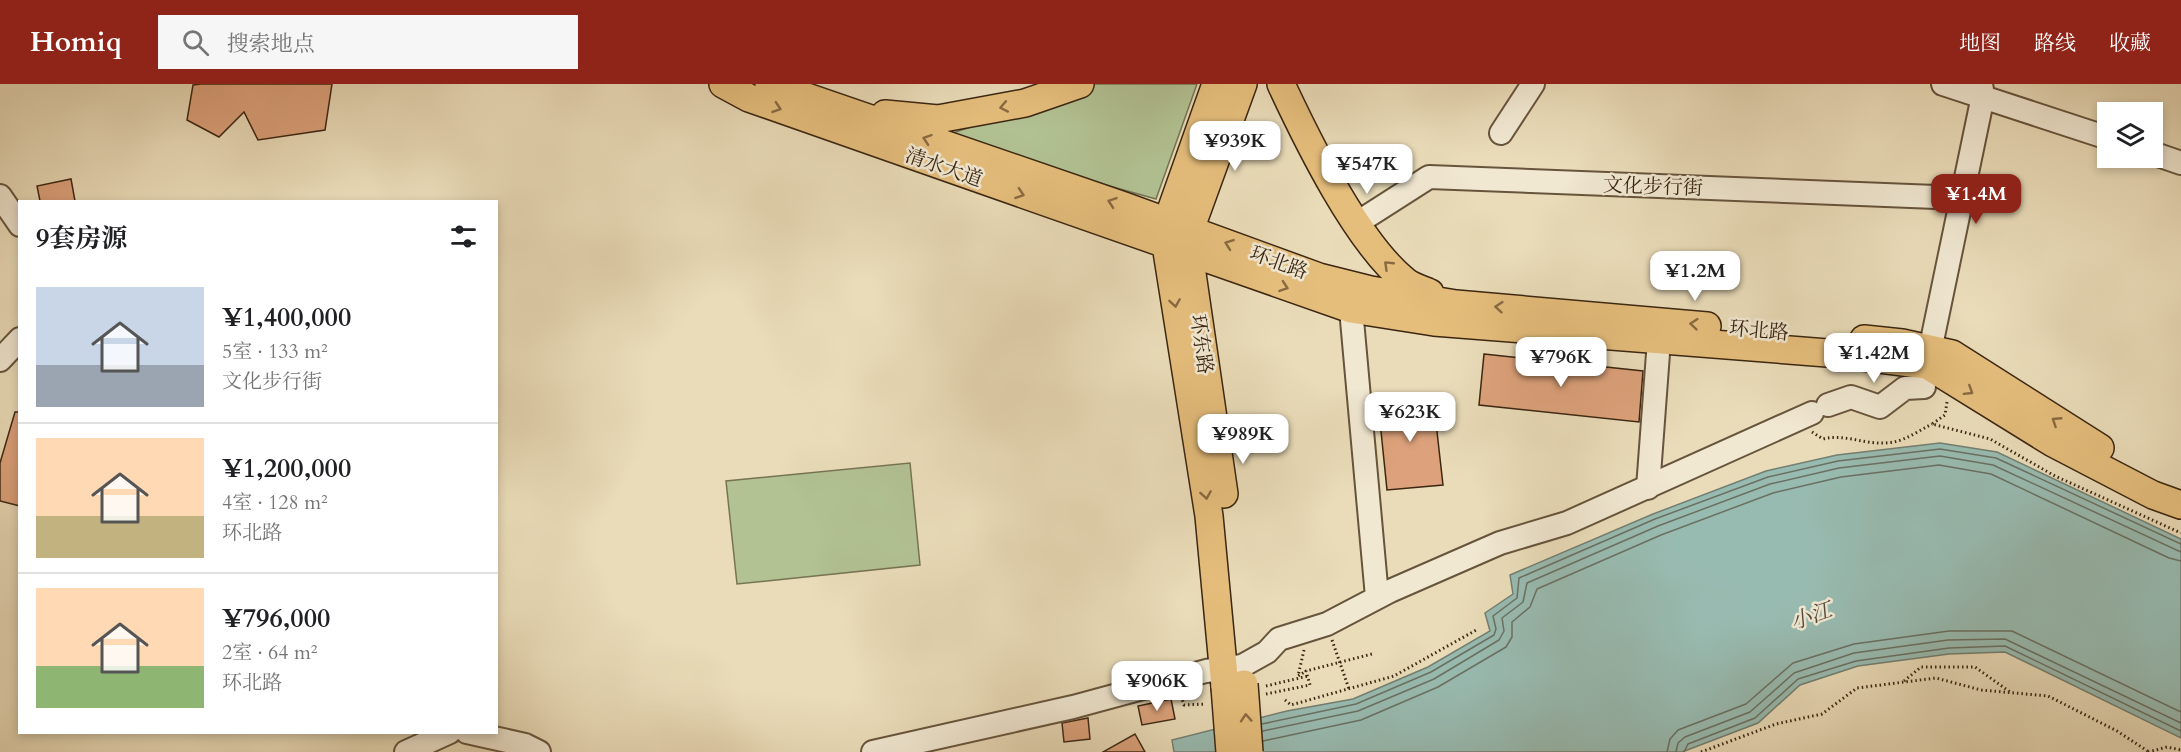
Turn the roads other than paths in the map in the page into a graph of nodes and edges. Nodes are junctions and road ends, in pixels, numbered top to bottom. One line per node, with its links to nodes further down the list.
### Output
1 (723, 84): 20 (main road, 清水大道, one-way to 20)
2 (770, 84): 9 (main road, 清水大道)
3 (1080, 84): 11 (main road, one-way to 11)
4 (1216, 84): 20 (main road)
5 (1243, 84): 20 (main road)
6 (1281, 84): 19 (main road)
7 (1533, 84): 12 (street)
8 (1943, 84): 10 (street)
9 (801, 89): 11 (main road, 清水大道)
10 (1982, 90): 13 (street); 17 (street)
11 (839, 109): 20 (main road, 清水大道, one-way to 11)
12 (1501, 133)
13 (2097, 134)
14 (2163, 157): 15 (street)
15 (2181, 163)
16 (0, 196): 18 (street)
17 (1961, 198): 19 (street, 文化步行街); 26 (street)
18 (18, 222)
19 (1358, 223): 21 (main road, one-way to 19)
20 (1178, 237): 21 (main road, 环北路, one-way to 20); 22 (main road, 环北路, one-way to 22); 31 (main road)
21 (1456, 304): 26 (main road, 环北路, one-way to 21)
22 (1351, 309): 23 (main road, 环北路); 30 (street)
23 (1659, 340): 26 (main road, 环北路); 27 (street)
24 (18, 341): 25 (street)
25 (0, 360)
26 (1927, 367): 27 (street); 28 (main road, 环北路, one-way to 26); 29 (main road, 环北路, one-way to 29)
27 (1648, 488): 30 (street)
28 (2181, 489)
29 (2181, 505)
30 (1377, 597): 31 (street)
31 (1239, 684): 36 (street); 37 (main road, bridge); 38 (main road, one-way to 31, bridge)
32 (446, 734): 34 (street)
33 (475, 734): 35 (street)
34 (406, 752)
35 (539, 752)
36 (873, 752)
37 (1230, 752)
38 (1249, 752)

